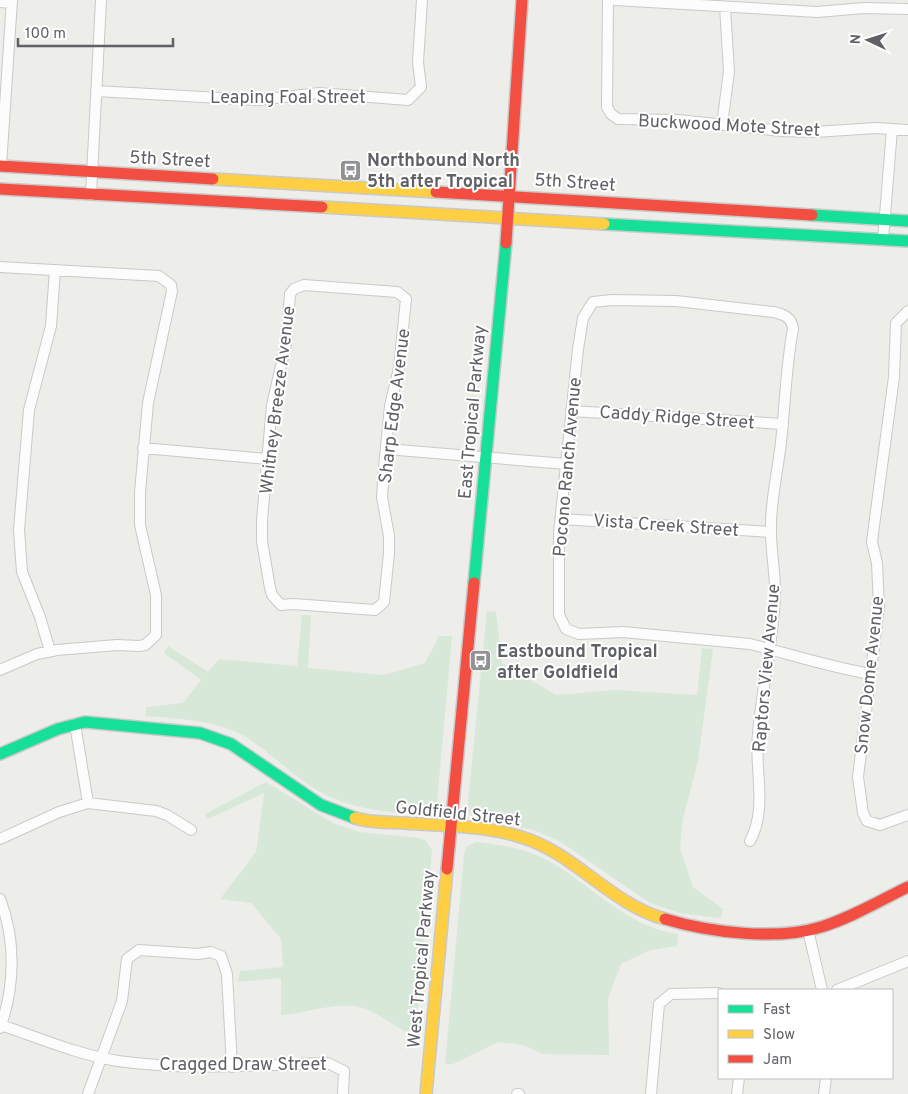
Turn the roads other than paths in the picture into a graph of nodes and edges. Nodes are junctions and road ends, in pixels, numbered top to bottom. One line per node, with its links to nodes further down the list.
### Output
1 (102, 0): 11 (street)
2 (422, 0): 11 (street, Leaping Foal Street)
3 (522, 0): 19 (main road, East Tropical Parkway)
4 (608, 0): 12 (street, Buckwood Mote Street)
5 (615, 0): 8 (street)
6 (0, 2): 7 (street)
7 (12, 2): 10 (street)
8 (725, 7): 9 (street); 12 (street)
9 (908, 9)
10 (4, 61): 15 (street)
11 (96, 91): 16 (street)
12 (722, 125): 13 (street, Buckwood Mote Street)
13 (892, 129): 14 (street, Buckwood Mote Street); 21 (street)
14 (908, 130)
15 (0, 166): 16 (main road, 5th Street)
16 (92, 172): 18 (street); 19 (main road, 5th Street)
17 (0, 189): 18 (main road)
18 (91, 195): 20 (main road)
19 (509, 196): 20 (main road, East Tropical Parkway); 21 (main road, 5th Street)
20 (508, 220): 23 (main road); 34 (main road, East Tropical Parkway)
21 (885, 220): 22 (main road, 5th Street); 23 (street)
22 (908, 221)
23 (883, 240): 24 (main road)
24 (908, 241)
25 (0, 267): 26 (street)
26 (54, 270): 32 (street); 41 (street)
27 (294, 289): 33 (street, Sharp Edge Avenue); 35 (street, Whitney Breeze Avenue)
28 (589, 306): 30 (street, Pocono Ranch Avenue); 31 (street, Raptors View Avenue)
29 (905, 313): 43 (street, Snow Dome Avenue)
30 (571, 411): 31 (street, Caddy Ridge Street); 36 (street, Pocono Ranch Avenue)
31 (783, 424): 38 (street, Raptors View Avenue)
32 (143, 448): 35 (street); 41 (street)
33 (386, 449): 34 (street); 39 (street, Sharp Edge Avenue)
34 (485, 458): 36 (street); 48 (main road, East Tropical Parkway)
35 (267, 459): 39 (street, Whitney Breeze Avenue)
36 (566, 464): 37 (street, Pocono Ranch Avenue)
37 (561, 519): 38 (street, Vista Creek Street); 40 (street, Pocono Ranch Avenue)
38 (771, 532): 40 (street, Raptors View Avenue)
39 (276, 601)
40 (769, 649): 43 (street); 51 (street, Raptors View Avenue)
41 (50, 651): 42 (street)
42 (0, 670)
43 (871, 674): 47 (street, Snow Dome Avenue)
44 (75, 724): 45 (main road, Goldfield Street); 46 (street); 48 (main road, Goldfield Street)
45 (0, 754)
46 (88, 803): 49 (street); 50 (street)
47 (908, 815)
48 (451, 828): 54 (main road, Goldfield Street); 66 (main road, West Tropical Parkway)
49 (191, 830)
50 (0, 839)
51 (750, 841)
52 (908, 887): 54 (main road, Goldfield Street)
53 (0, 899): 59 (street)
54 (808, 930): 56 (street)
55 (908, 961): 57 (street)
56 (822, 989)
57 (839, 989)
58 (718, 993): 67 (street)
59 (1, 1027): 60 (street, Cragged Draw Street)
60 (102, 1058): 61 (street, Cragged Draw Street); 61 (street); 64 (street)
61 (232, 1067): 65 (street, Cragged Draw Street)
62 (739, 1079): 68 (street)
63 (826, 1079): 69 (street)
64 (88, 1094)
65 (343, 1094)
66 (426, 1094)
67 (651, 1094)
68 (737, 1094)
69 (824, 1094)

